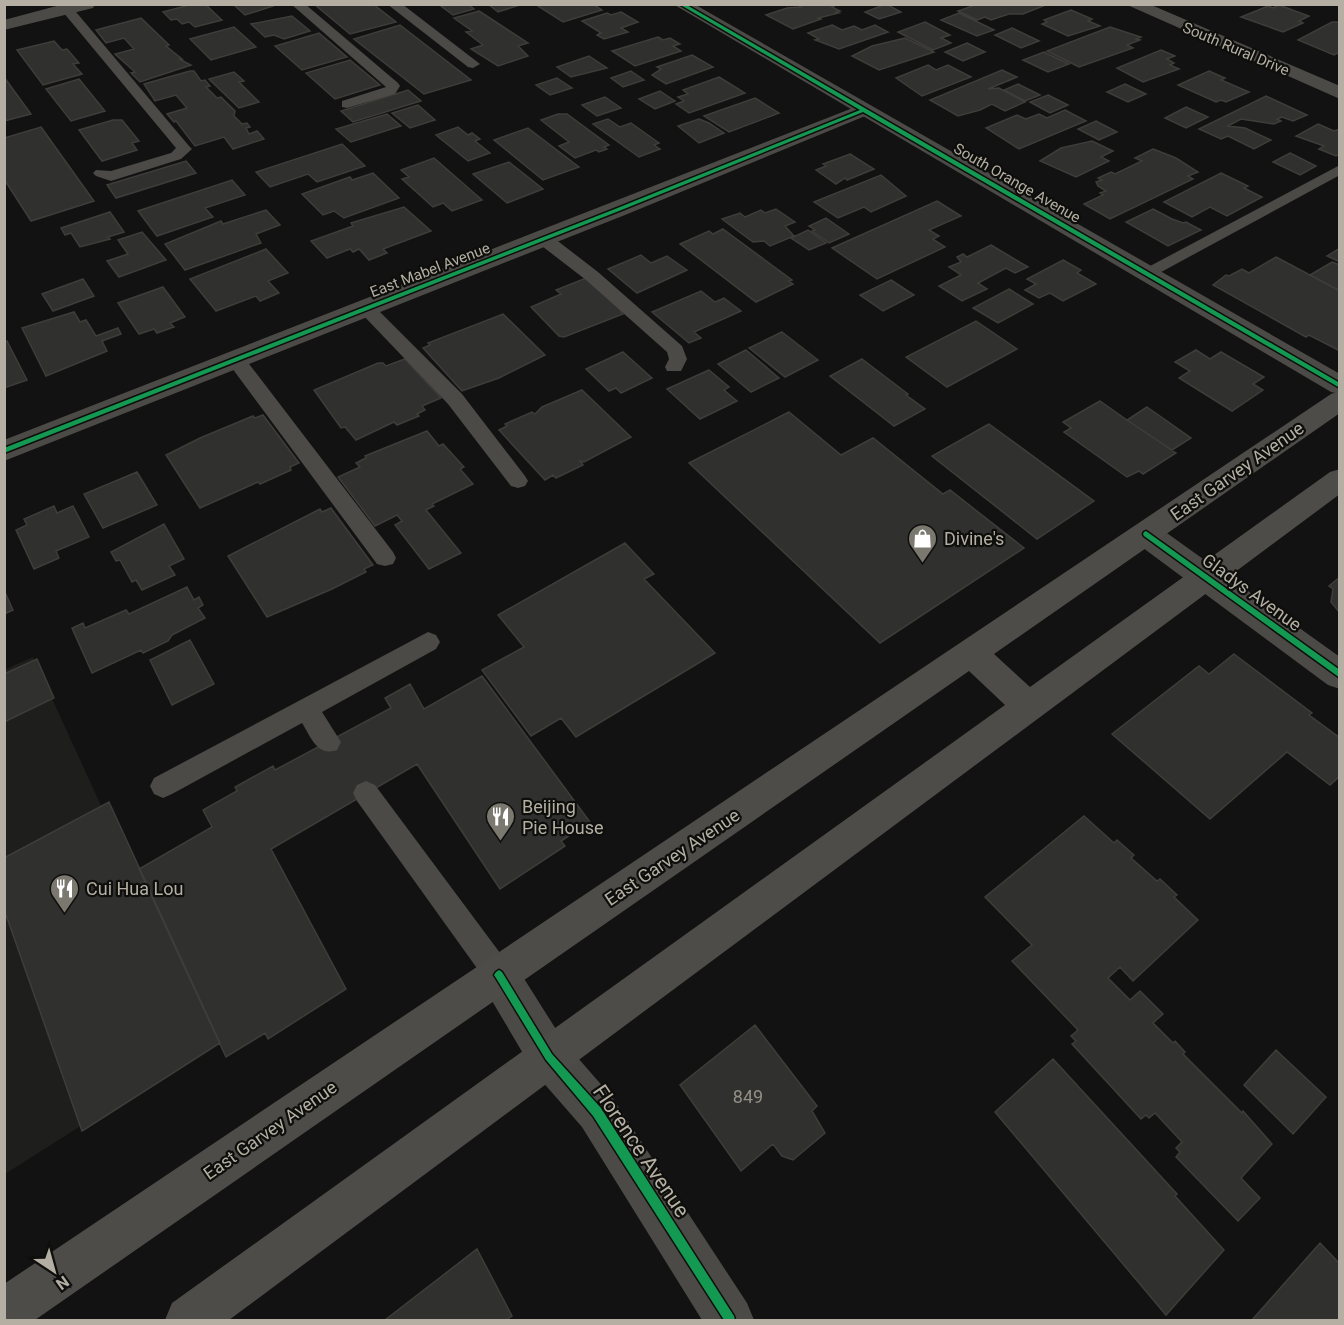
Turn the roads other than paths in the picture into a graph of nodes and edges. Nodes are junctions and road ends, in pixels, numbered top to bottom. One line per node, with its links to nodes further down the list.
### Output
1 (87, 4): 6 (street)
2 (297, 4): 10 (lane)
3 (393, 4): 8 (lane)
4 (681, 4): 11 (street, South Orange Avenue)
5 (1133, 4): 9 (street, South Rural Drive)
6 (67, 9): 7 (street); 13 (lane)
7 (4, 25)
8 (473, 64)
9 (1340, 93)
10 (347, 104)
11 (863, 110): 14 (street, East Mabel Avenue); 15 (street, South Orange Avenue)
12 (1340, 169): 15 (lane)
13 (101, 173)
14 (544, 239): 16 (street, East Mabel Avenue); 18 (lane)
15 (1146, 273): 19 (street, South Orange Avenue)
16 (367, 309): 17 (street, East Mabel Avenue); 23 (lane)
17 (236, 360): 21 (street, East Mabel Avenue); 25 (lane)
18 (674, 367)
19 (1340, 386)
20 (1340, 400): 24 (main road, East Garvey Avenue)
21 (4, 451)
22 (1340, 479): 26 (main road)
23 (518, 481)
24 (1146, 534): 26 (street, Gladys Avenue); 28 (main road, East Garvey Avenue)
25 (385, 558)
26 (1206, 576): 29 (street, Gladys Avenue); 30 (main road)
27 (428, 642): 31 (lane)
28 (971, 653): 30 (main road); 35 (main road, East Garvey Avenue)
29 (1340, 675)
30 (1028, 706): 36 (main road)
31 (307, 709): 32 (lane); 33 (lane)
32 (328, 742)
33 (163, 786)
34 (366, 793): 35 (lane)
35 (499, 975): 36 (street, Florence Avenue); 37 (main road, East Garvey Avenue)
36 (549, 1057): 38 (main road); 39 (street, Florence Avenue)
37 (4, 1313)
38 (189, 1320)
39 (730, 1320)

